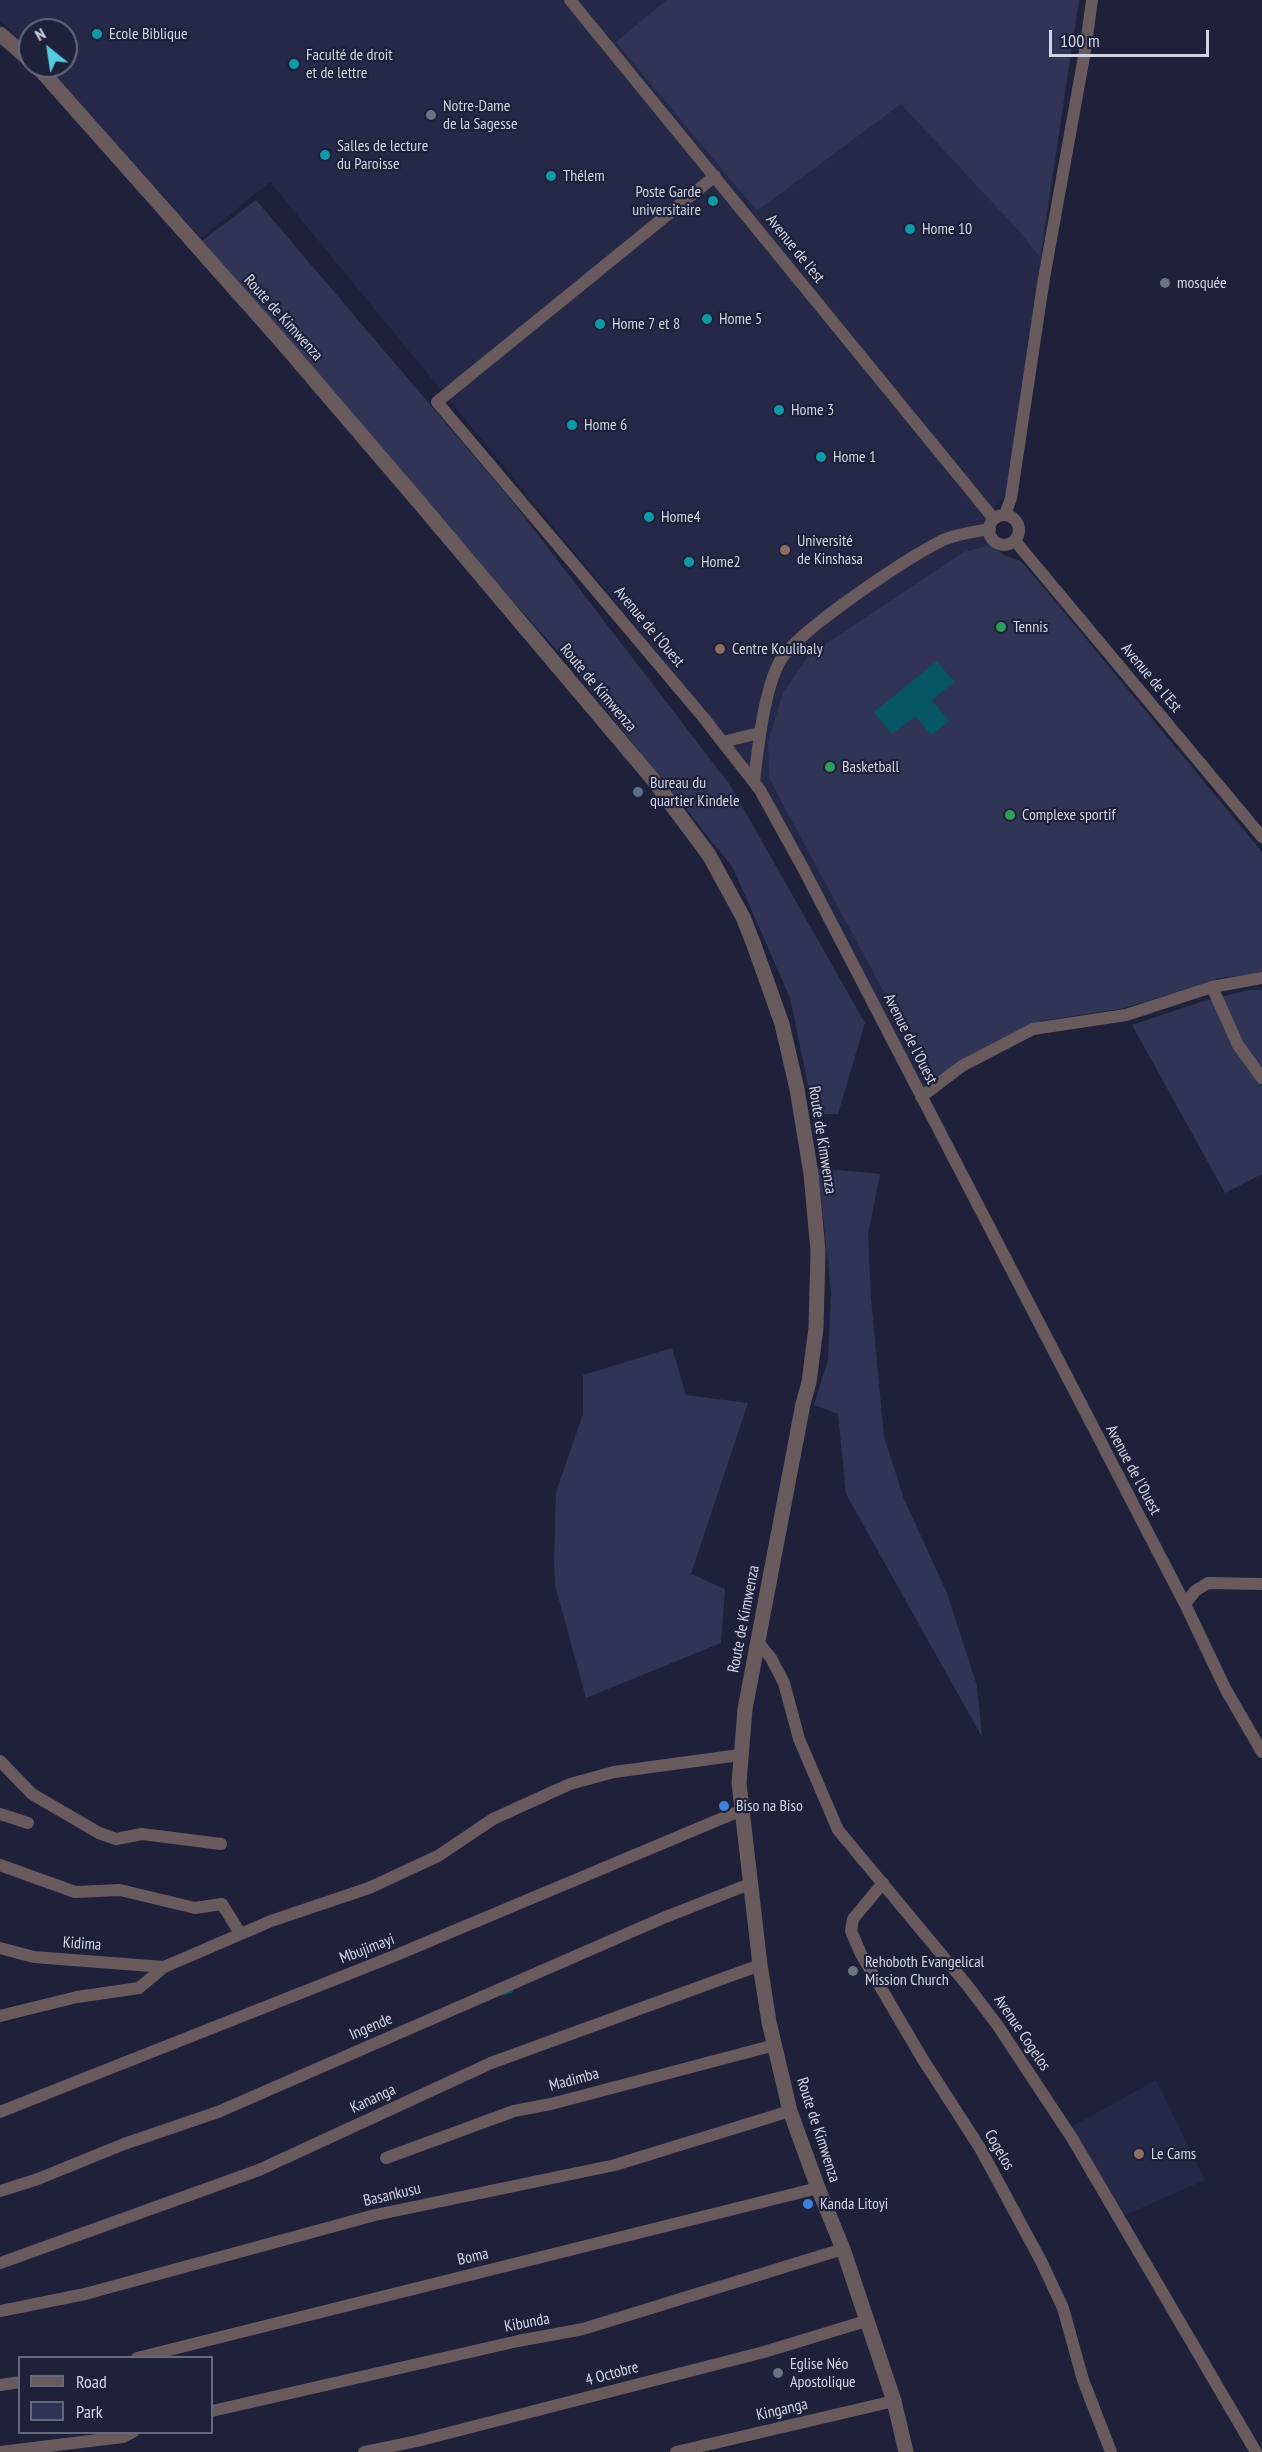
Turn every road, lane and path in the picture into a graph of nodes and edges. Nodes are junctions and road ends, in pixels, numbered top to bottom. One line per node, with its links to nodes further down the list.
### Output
1 (570, 0): 6 (street, Avenue de l'est)
2 (1092, 0): 7 (street)
3 (0, 34): 4 (street)
4 (18, 50)
5 (48, 78): 19 (street, Route de Kimwenza)
6 (715, 176): 7 (street, Avenue de l'est); 10 (street, Avenue de l'Ouest)
7 (996, 521): 8 (street); 8 (street, Avenue de l'Est); 9 (street)
8 (1015, 541): 12 (street, Avenue de l'Est)
9 (759, 732): 10 (street); 11 (street)
10 (723, 742): 11 (street, Avenue de l'Ouest)
11 (754, 781): 16 (street, Avenue de l'Ouest)
12 (1262, 837)
13 (1262, 978): 14 (street)
14 (1212, 987): 15 (street); 16 (street)
15 (1262, 1078)
16 (921, 1097): 18 (street, Avenue de l'Ouest)
17 (1262, 1584): 18 (street)
18 (1185, 1604): 20 (street, Avenue de l'Ouest)
19 (758, 1642): 21 (street, Route de Kimwenza); 29 (street, Avenue Cogelos)
20 (1262, 1752)
21 (740, 1755): 23 (street, Route de Kimwenza); 30 (street)
22 (0, 1761): 26 (street)
23 (742, 1810): 28 (street, Route de Kimwenza); 37 (street, Mbujimayi)
24 (0, 1814): 25 (street)
25 (28, 1823)
26 (221, 1844)
27 (0, 1865): 30 (street)
28 (752, 1883): 32 (street, Route de Kimwenza); 40 (street, Ingende)
29 (883, 1883): 55 (street, Cogelos); 56 (street, Avenue Cogelos)
30 (240, 1933): 33 (street)
31 (0, 1947): 33 (street, Kidima)
32 (760, 1965): 35 (street, Route de Kimwenza); 42 (street, Kananga)
33 (164, 1967): 34 (street)
34 (0, 2016)
35 (775, 2045): 36 (street, Route de Kimwenza); 38 (street, Madimba)
36 (790, 2111): 39 (street, Route de Kimwenza); 43 (street, Basankusu)
37 (0, 2112)
38 (386, 2158)
39 (818, 2188): 41 (street, Route de Kimwenza); 45 (street, Boma)
40 (0, 2191)
41 (843, 2249): 44 (street, Route de Kimwenza); 49 (street, Kibunda)
42 (0, 2263)
43 (0, 2311)
44 (866, 2321): 48 (street, Route de Kimwenza); 52 (street, 4 Octobre)
45 (145, 2356)
46 (18, 2382): 47 (street)
47 (0, 2385)
48 (894, 2401): 53 (street, Kinganga); 54 (street, Route de Kimwenza)
49 (213, 2411)
50 (130, 2434): 51 (street)
51 (0, 2452)
52 (364, 2452)
53 (676, 2452)
54 (906, 2452)
55 (1111, 2452)
56 (1256, 2452)

